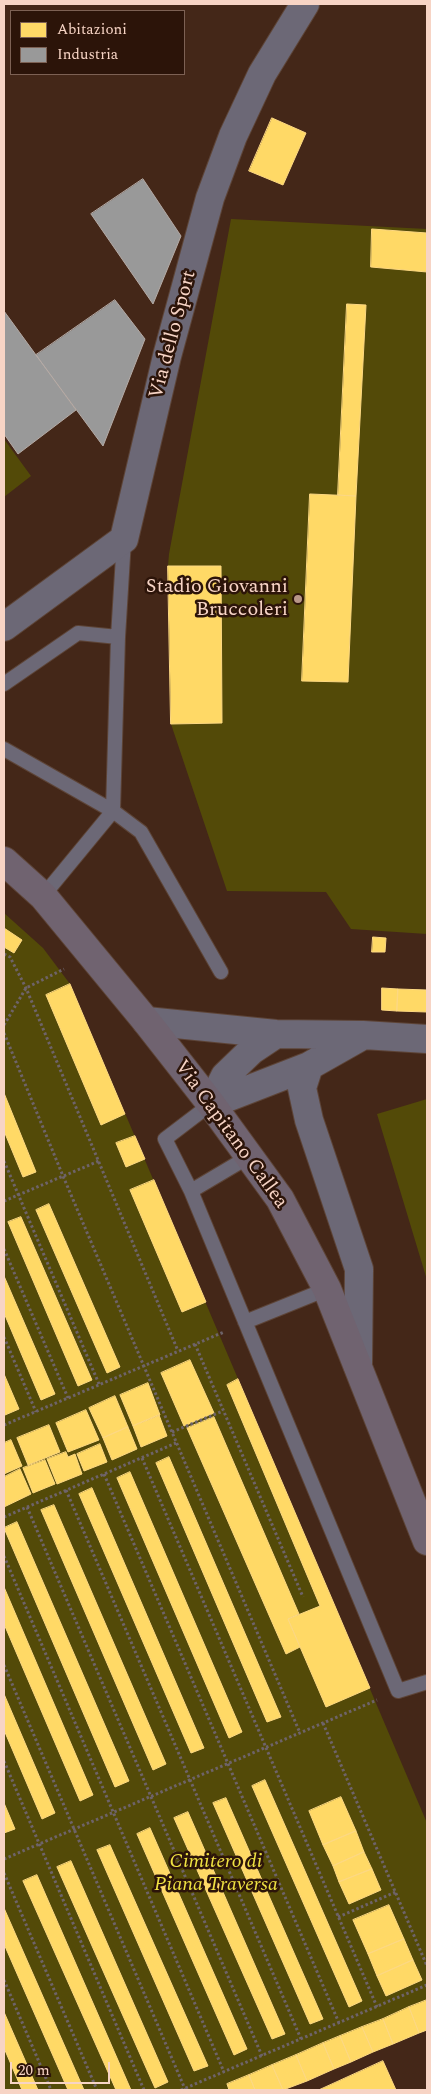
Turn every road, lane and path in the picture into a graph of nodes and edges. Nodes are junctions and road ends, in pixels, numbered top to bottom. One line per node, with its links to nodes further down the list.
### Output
1 (305, 4): 2 (street, Via dello Sport)
2 (124, 539): 3 (street); 4 (lane)
3 (4, 627)
4 (118, 637): 5 (lane); 7 (lane)
5 (4, 684)
6 (4, 749): 7 (lane)
7 (113, 811): 10 (lane); 13 (lane)
8 (4, 861): 10 (main road, Via Capitano Callea)
9 (4, 878): 10 (main road)
10 (42, 896): 12 (main road, Via Capitano Callea)
11 (4, 954): 14 (path)
12 (92, 956): 14 (path); 15 (main road, Via Capitano Callea)
13 (221, 972)
14 (26, 988): 16 (path); 25 (path)
15 (146, 1021): 18 (street); 22 (main road, Via Capitano Callea)
16 (4, 1025)
17 (4, 1034): 26 (path)
18 (276, 1034): 19 (street); 22 (street)
19 (363, 1035): 20 (street); 21 (street)
20 (427, 1039)
21 (309, 1066): 22 (street); 37 (street)
22 (212, 1104): 23 (main road, Via Capitano Callea); 27 (lane)
23 (250, 1156): 27 (lane); 31 (main road, Via Capitano Callea)
24 (4, 1161): 28 (path)
25 (99, 1161): 26 (path); 35 (path)
26 (63, 1176): 28 (path); 36 (path)
27 (192, 1191): 32 (lane)
28 (18, 1195): 29 (path); 38 (path)
29 (4, 1201)
30 (4, 1249): 39 (path)
31 (327, 1289): 32 (lane); 37 (main road, Via Capitano Callea)
32 (245, 1322): 34 (path); 55 (lane)
33 (4, 1337): 41 (path)
34 (195, 1344): 35 (path); 40 (path)
35 (178, 1351): 36 (path)
36 (144, 1366): 38 (path); 43 (path)
37 (358, 1366): 50 (main road, Via Capitano Callea)
38 (99, 1384): 39 (path)
39 (68, 1398): 41 (path)
40 (223, 1411): 43 (path); 52 (path)
41 (36, 1412): 42 (path)
42 (4, 1425)
43 (172, 1432): 44 (path)
44 (176, 1443): 45 (path); 57 (path)
45 (142, 1458): 46 (path); 58 (path)
46 (104, 1474): 47 (path); 60 (path)
47 (66, 1490): 48 (path); 61 (path)
48 (27, 1506): 49 (path); 62 (path)
49 (4, 1517)
50 (427, 1541)
51 (4, 1556): 63 (path)
52 (303, 1597)
53 (4, 1665): 64 (path)
54 (427, 1682): 55 (lane)
55 (398, 1691): 56 (path)
56 (323, 1723): 57 (path); 68 (path)
57 (300, 1733): 58 (path)
58 (266, 1747): 60 (path); 69 (path)
59 (4, 1761): 65 (path)
60 (228, 1764): 61 (path); 74 (path)
61 (190, 1780): 62 (path); 75 (path)
62 (151, 1796): 63 (path); 76 (path)
63 (113, 1812): 64 (path); 77 (path)
64 (74, 1830): 65 (path); 78 (path)
65 (39, 1844): 66 (path); 81 (path)
66 (4, 1859)
67 (4, 1873): 80 (path)
68 (396, 1892): 69 (path); 70 (path)
69 (338, 1917): 73 (path)
70 (427, 1966)
71 (4, 1980): 79 (path)
72 (427, 1985): 73 (path)
73 (376, 2007): 74 (path)
74 (339, 2023): 75 (path)
75 (300, 2039): 76 (path)
76 (262, 2056): 77 (path)
77 (224, 2072): 78 (path)
78 (183, 2089)
79 (51, 2090)
80 (97, 2090)
81 (144, 2090)

